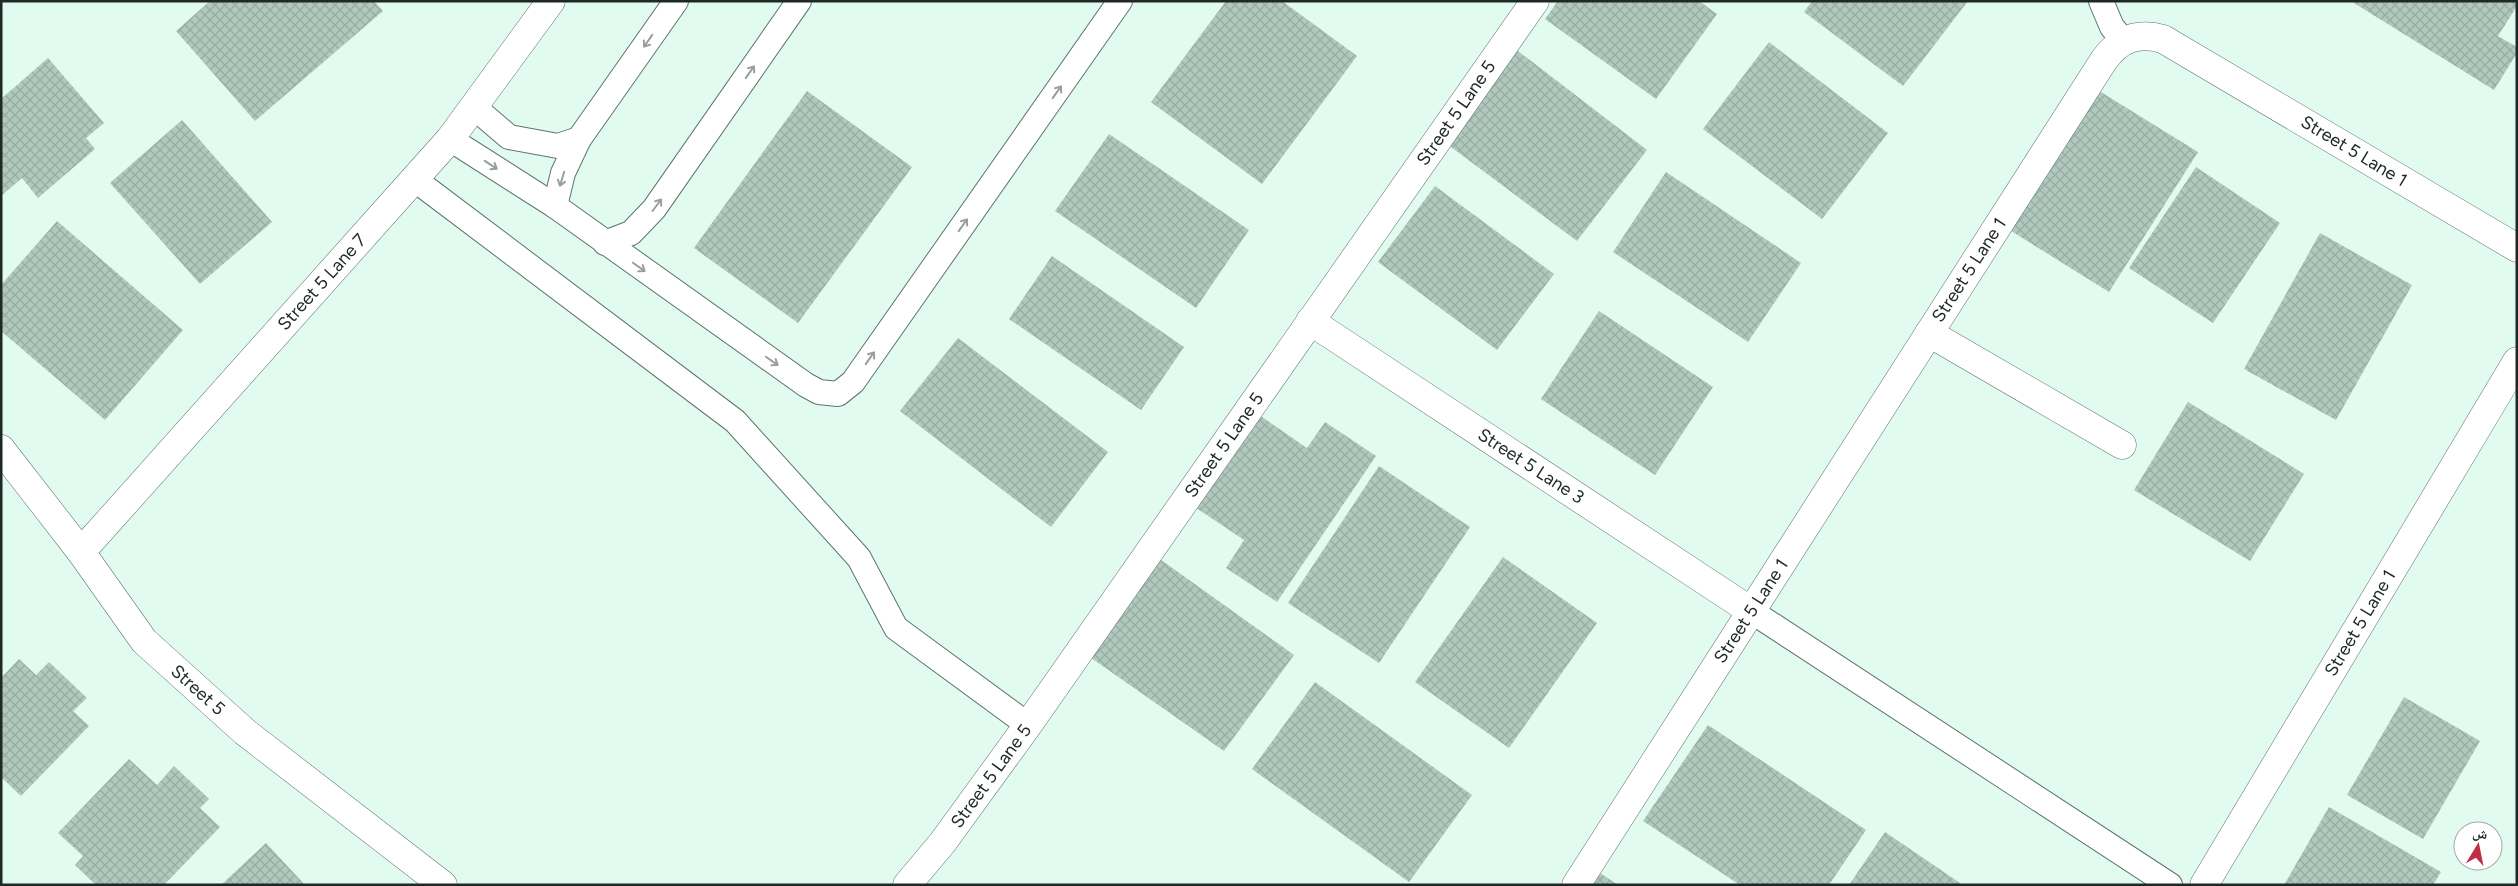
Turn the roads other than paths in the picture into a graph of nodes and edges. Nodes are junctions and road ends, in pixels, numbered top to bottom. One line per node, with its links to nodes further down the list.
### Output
1 (551, 1): 8 (street, Street 5 Lane 7)
2 (676, 1): 10 (lane, one-way to 10)
3 (799, 1): 13 (lane, one-way to 3)
4 (1120, 1): 13 (lane, one-way to 4)
5 (1535, 1): 15 (street, Street 5 Lane 5)
6 (2101, 1): 7 (lane)
7 (2124, 40): 14 (street, Street 5 Lane 1); 16 (street, Street 5 Lane 1)
8 (474, 108): 9 (street, Street 5 Lane 7); 10 (lane)
9 (450, 139): 11 (street, Street 5 Lane 7); 12 (lane, one-way to 12)
10 (579, 139): 12 (lane, one-way to 12)
11 (414, 179): 20 (street, Street 5 Lane 7); 22 (lane)
12 (555, 206): 13 (lane)
13 (605, 243)
14 (2517, 248)
15 (1310, 321): 21 (street, Street 5 Lane 3); 22 (street, Street 5 Lane 5)
16 (1929, 333): 18 (street); 21 (street, Street 5 Lane 1)
17 (2517, 361): 27 (street, Street 5 Lane 1)
18 (2122, 445)
19 (1, 449): 20 (street, Street 5)
20 (81, 552): 23 (street, Street 5)
21 (1752, 611): 25 (street, Street 5 Lane 1); 26 (lane)
22 (1028, 725): 24 (street, Street 5 Lane 5)
23 (443, 885)
24 (908, 885)
25 (1576, 885)
26 (2170, 885)
27 (2204, 885)

